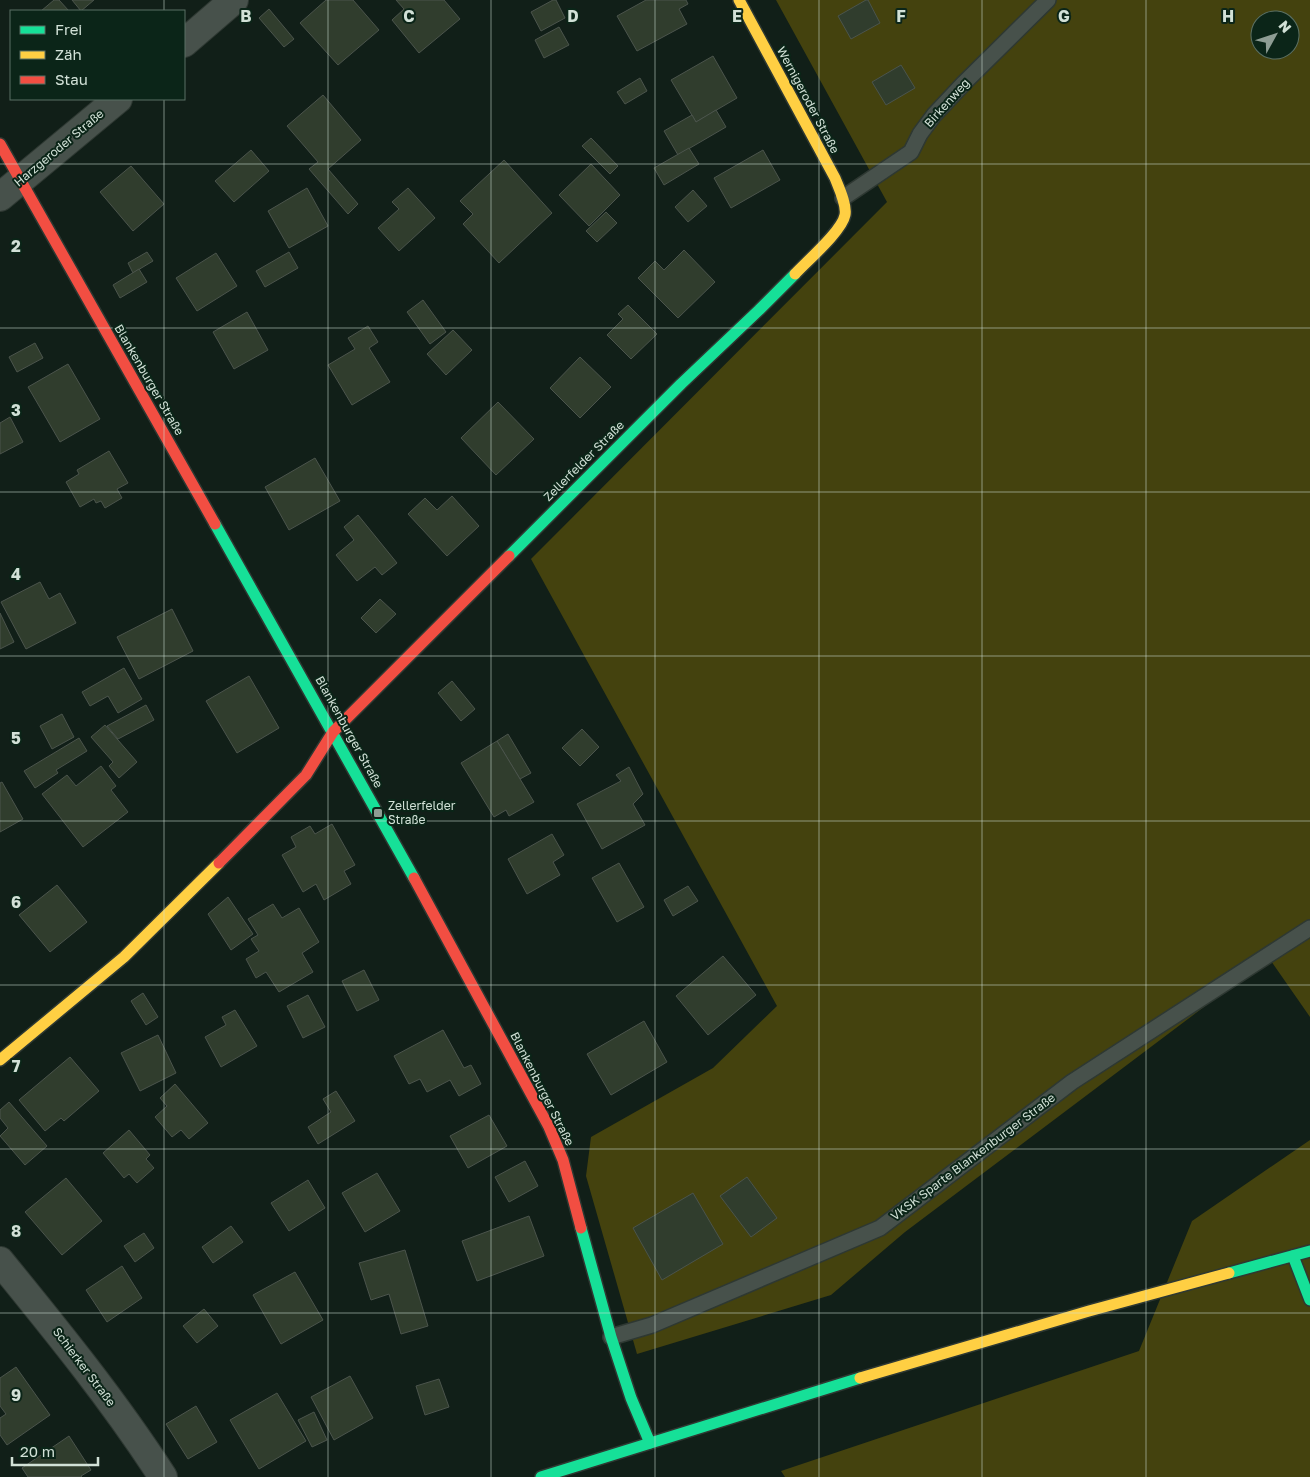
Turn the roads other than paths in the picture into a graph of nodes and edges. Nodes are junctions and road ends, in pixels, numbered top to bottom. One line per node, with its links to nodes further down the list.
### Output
1 (234, 0): 4 (street)
2 (739, 0): 9 (street, Wernigeroder Straße)
3 (1048, 0): 9 (lane, Birkenweg)
4 (185, 42)
5 (117, 100): 7 (street, Harzgeroder Straße)
6 (0, 144): 7 (street, Blankenburger Straße)
7 (21, 180): 8 (street, Harzgeroder Straße); 11 (street, Blankenburger Straße)
8 (0, 198)
9 (843, 198): 10 (street, Wernigeroder Straße)
10 (845, 215): 11 (street, Zellerfelder Straße)
11 (333, 732): 13 (street, Zellerfelder Straße); 18 (street, Blankenburger Straße)
12 (1310, 928): 18 (lane, VKSK Sparte Blankenburger Straße)
13 (0, 1060)
14 (1310, 1251): 15 (street)
15 (1293, 1256): 17 (street); 19 (street)
16 (0, 1261): 20 (street, Schierker Straße)
17 (1310, 1300)
18 (611, 1337): 19 (street, Blankenburger Straße)
19 (650, 1443): 21 (street)
20 (163, 1477)
21 (541, 1477)

